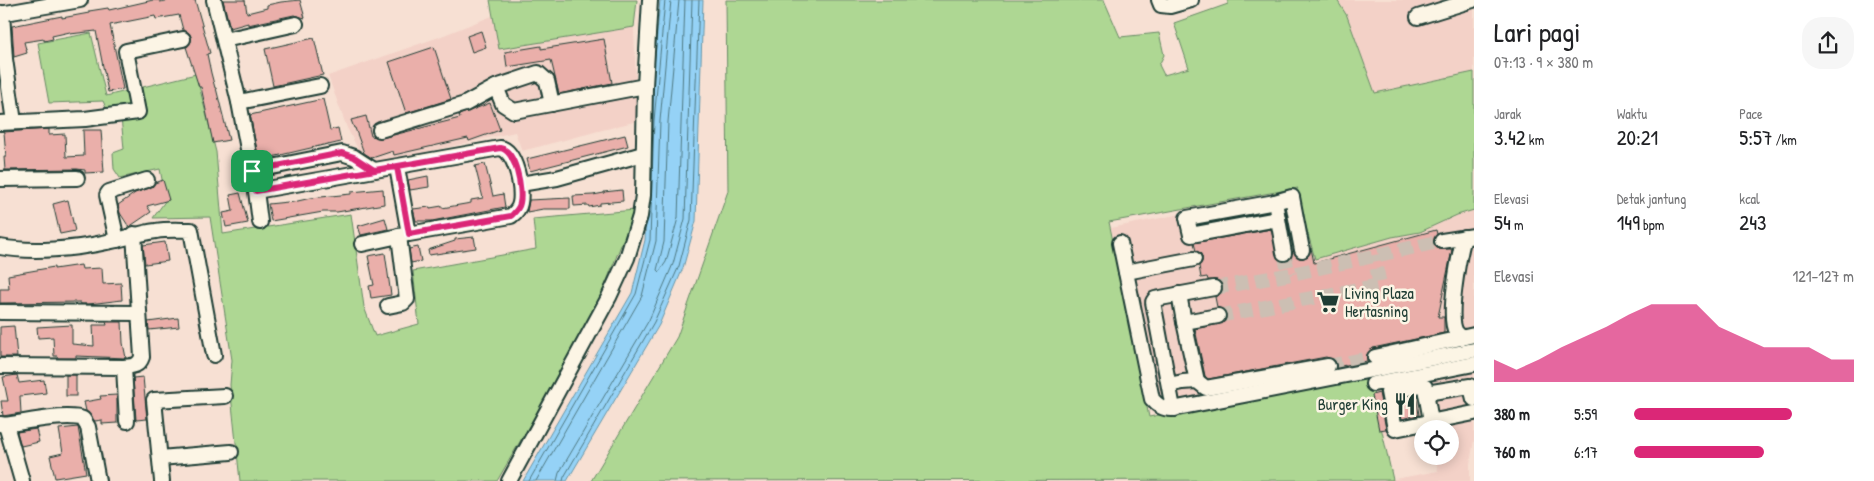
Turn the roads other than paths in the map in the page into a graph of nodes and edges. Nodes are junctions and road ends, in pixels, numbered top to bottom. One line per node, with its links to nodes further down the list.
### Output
1 (80, 0): 7 (street)
2 (214, 0): 11 (street)
3 (650, 0): 13 (street)
4 (1159, 0): 5 (street)
5 (1190, 0)
6 (1473, 0): 8 (street)
7 (1, 14): 17 (street)
8 (1418, 17)
9 (296, 24): 11 (street)
10 (183, 39): 17 (street)
11 (224, 40): 15 (street)
12 (320, 86): 15 (street)
13 (645, 86): 16 (street); 20 (street)
14 (496, 87): 16 (street); 16 (street); 19 (street)
15 (239, 102): 23 (street)
16 (552, 104)
17 (14, 122): 18 (street)
18 (0, 123)
19 (380, 130)
20 (643, 154): 27 (street); 76 (street)
21 (397, 167): 22 (street); 27 (street); 33 (street)
22 (374, 170): 23 (street); 28 (street)
23 (252, 171): 28 (street)
24 (77, 178): 25 (street)
25 (0, 179)
26 (147, 180): 35 (street)
27 (520, 184): 33 (street)
28 (256, 191): 31 (street)
29 (1279, 201): 30 (street); 30 (street); 30 (street)
30 (1278, 219)
31 (260, 222)
32 (134, 234): 35 (street); 46 (street); 51 (street)
33 (404, 235): 38 (street); 44 (street)
34 (1469, 237): 36 (street); 49 (street)
35 (117, 240): 39 (street)
36 (1442, 241)
37 (1120, 243): 41 (street)
38 (362, 244)
39 (0, 248)
40 (1194, 259): 41 (street)
41 (1126, 272): 64 (street)
42 (1214, 288): 43 (street)
43 (1179, 294): 48 (street); 60 (street)
44 (388, 306)
45 (0, 312): 46 (street)
46 (139, 313): 57 (street)
47 (1218, 316): 48 (street)
48 (1184, 322): 58 (street)
49 (1471, 334): 52 (street)
50 (1474, 350): 53 (street)
51 (214, 355)
52 (1375, 357)
53 (1438, 364): 54 (street); 59 (street); 61 (street); 64 (street)
54 (1474, 364)
55 (0, 366): 57 (street)
56 (1328, 366): 58 (street)
57 (124, 367): 68 (street)
58 (1197, 381): 60 (street)
59 (1373, 384)
60 (1169, 386): 64 (street)
61 (1431, 392): 63 (street); 66 (street); 70 (street)
62 (225, 396): 72 (street)
63 (1474, 399)
64 (1175, 409)
65 (1474, 413): 67 (street)
66 (1431, 420)
67 (1436, 420)
68 (127, 421)
69 (3, 424): 73 (street); 74 (street)
70 (1414, 425)
71 (231, 452): 72 (street)
72 (160, 458): 75 (street)
73 (22, 481)
74 (98, 481)
75 (162, 481)
76 (509, 481)

